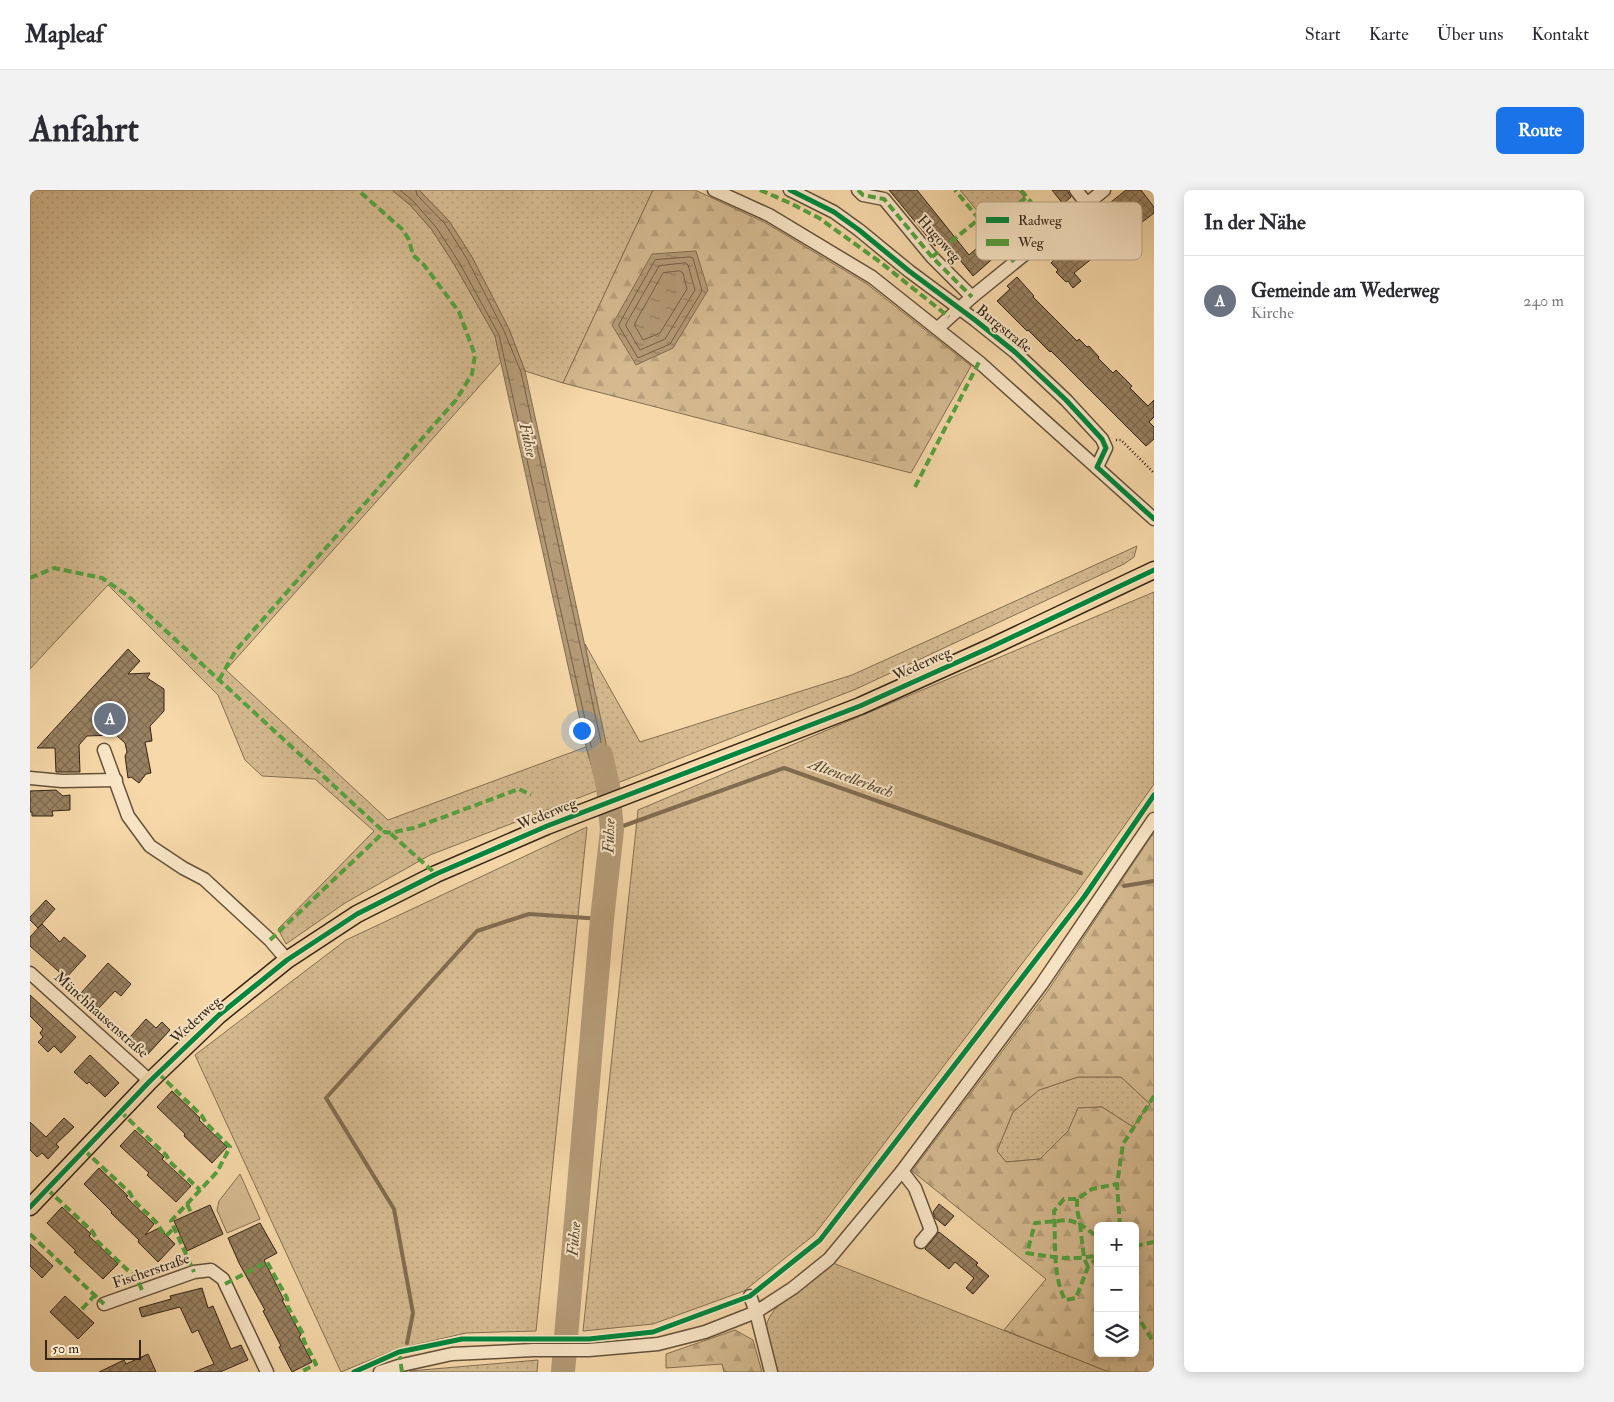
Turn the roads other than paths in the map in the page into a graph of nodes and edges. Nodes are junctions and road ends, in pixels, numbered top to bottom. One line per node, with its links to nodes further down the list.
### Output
1 (714, 190): 11 (street)
2 (790, 190): 10 (street, Burgstraße)
3 (858, 190): 9 (street, Hugoweg)
4 (1076, 190): 6 (street)
5 (1104, 190): 7 (street)
6 (1085, 202)
7 (1089, 202)
8 (1017, 260): 9 (street)
9 (972, 296): 10 (street)
10 (959, 308): 11 (street); 12 (street, Burgstraße)
11 (938, 328): 12 (street)
12 (1097, 467): 13 (street)
13 (1154, 519)
14 (1154, 570): 19 (main road, Wederweg)
15 (104, 750): 17 (street)
16 (30, 778): 17 (street)
17 (116, 780): 19 (street)
18 (1154, 819): 22 (street)
19 (287, 960): 21 (main road, Wederweg)
20 (30, 973): 21 (street, Münchhausenstraße)
21 (150, 1081): 23 (main road, Wederweg)
22 (902, 1171): 24 (street); 27 (street)
23 (30, 1207)
24 (921, 1242)
25 (750, 1296): 27 (street)
26 (104, 1304): 28 (street, Fischerstraße)
27 (756, 1312): 29 (street); 30 (street)
28 (267, 1372)
29 (380, 1372)
30 (771, 1372)

